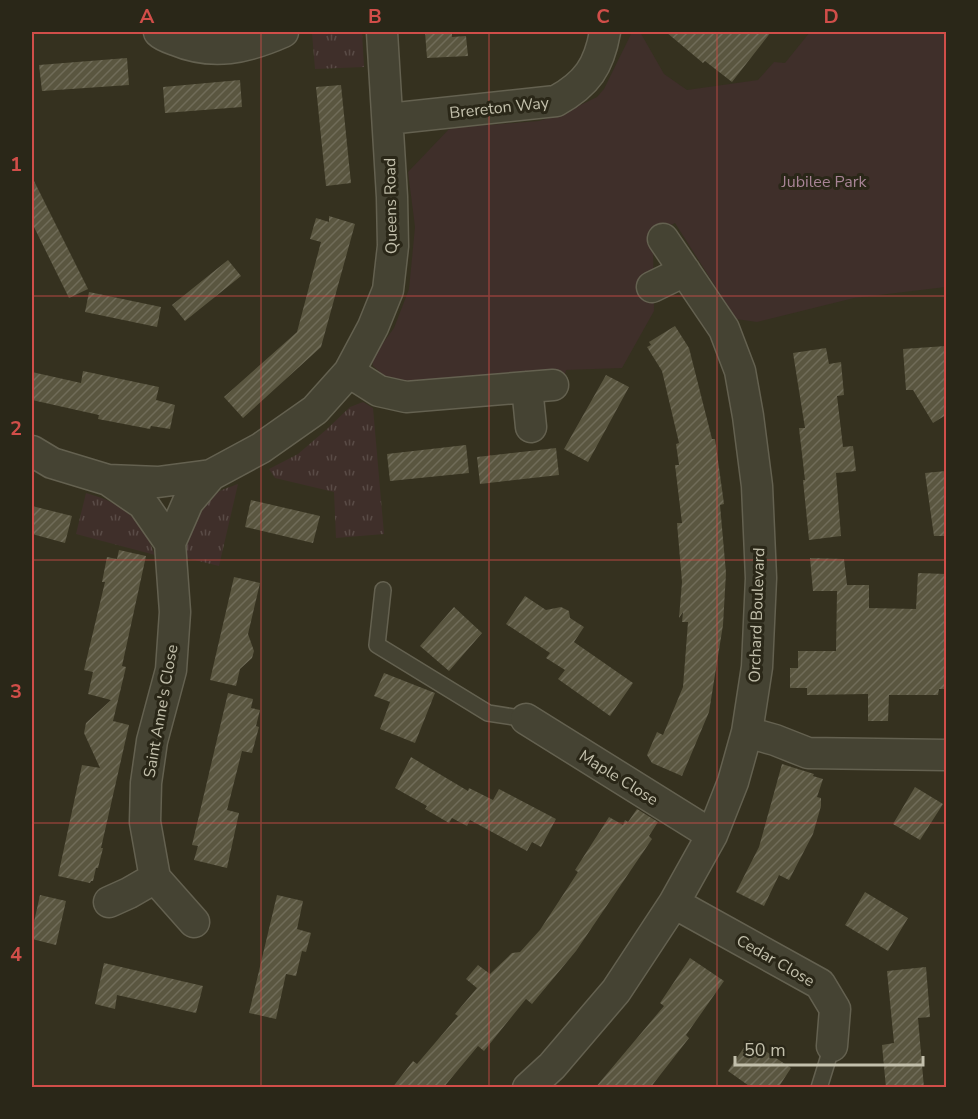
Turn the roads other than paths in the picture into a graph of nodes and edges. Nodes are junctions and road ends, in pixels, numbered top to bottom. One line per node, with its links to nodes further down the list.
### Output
1 (159, 32): 2 (street)
2 (283, 32)
3 (382, 32): 5 (street, Queens Road)
4 (604, 32): 5 (street, Brereton Way)
5 (388, 119): 9 (street, Queens Road)
6 (663, 239): 7 (street, Orchard Boulevard)
7 (685, 271): 8 (street); 17 (street, Orchard Boulevard)
8 (652, 287)
9 (349, 372): 10 (street); 12 (street, Queens Road)
10 (531, 427)
11 (32, 452): 13 (street, Queens Road)
12 (211, 475): 13 (street, Queens Road); 14 (street, Saint Anne's Close)
13 (108, 480): 14 (street)
14 (170, 543): 20 (street, Saint Anne's Close)
15 (383, 590): 16 (lane)
16 (526, 719): 19 (street, Maple Close)
17 (747, 732): 18 (street); 19 (street, Orchard Boulevard)
18 (946, 755)
19 (712, 835): 22 (street, Orchard Boulevard)
20 (155, 878): 21 (street); 23 (street)
21 (109, 902)
22 (674, 903): 24 (street, Cedar Close); 25 (street, Orchard Boulevard)
23 (194, 922)
24 (832, 1046): 26 (lane)
25 (528, 1088)
26 (819, 1088)

